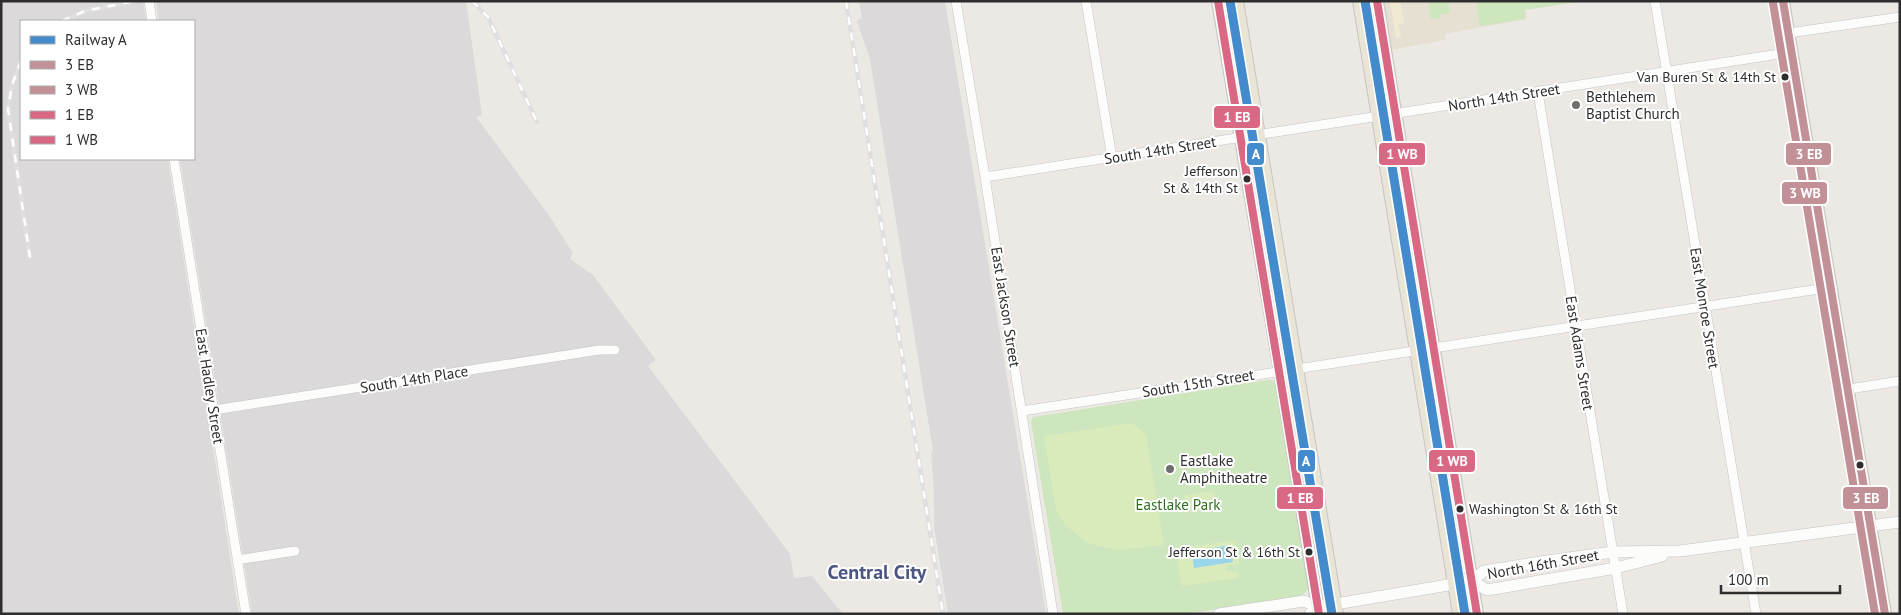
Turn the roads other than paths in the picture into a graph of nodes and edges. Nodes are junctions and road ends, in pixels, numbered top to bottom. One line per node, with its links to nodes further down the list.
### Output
1 (149, 1): 12 (street)
2 (956, 1): 24 (street, East Jackson Street)
3 (1086, 1): 22 (street)
4 (1218, 1): 13 (main road)
5 (1224, 1): 13 (main road)
6 (1237, 1): 20 (main road)
7 (1359, 1): 19 (main road)
8 (1377, 1): 18 (main road)
9 (1655, 1): 16 (street, East Monroe Street)
10 (1784, 1): 14 (main road)
11 (1900, 17): 14 (street)
12 (152, 20)
13 (1222, 25): 21 (main road)
14 (1789, 33): 15 (main road)
15 (1792, 52): 16 (street, North 14th Street); 26 (main road)
16 (1667, 72): 17 (street, North 14th Street); 27 (street, East Monroe Street)
17 (1538, 92): 18 (street, North 14th Street); 28 (street, East Adams Street)
18 (1395, 113): 19 (street, South 14th Street); 25 (main road)
19 (1377, 116): 20 (street, South 14th Street); 29 (main road)
20 (1259, 134): 21 (street, South 14th Street); 33 (main road)
21 (1241, 138): 22 (street, South 14th Street); 34 (main road)
22 (1112, 158): 24 (street, South 14th Street)
23 (174, 160): 38 (street, East Hadley Street)
24 (985, 177): 39 (street, East Jackson Street)
25 (1417, 252): 29 (main road); 30 (main road)
26 (1832, 288): 27 (street, South 15th Street); 36 (main road)
27 (1705, 307): 28 (street, South 15th Street); 43 (street, East Monroe Street)
28 (1576, 327): 30 (street, South 15th Street); 46 (street, East Adams Street)
29 (1412, 330): 32 (main road)
30 (1434, 349): 32 (street, South 15th Street); 49 (main road)
31 (615, 350): 38 (street, South 14th Place)
32 (1416, 351): 33 (street, South 15th Street); 50 (main road)
33 (1298, 369): 34 (street, South 15th Street); 37 (main road)
34 (1280, 371): 39 (street, South 15th Street); 40 (main road)
35 (1900, 381): 36 (street)
36 (1849, 389): 42 (main road)
37 (1300, 390): 40 (main road); 51 (main road)
38 (214, 410): 47 (street, East Hadley Street)
39 (1022, 411): 54 (street, East Jackson Street)
40 (1298, 484): 52 (main road)
41 (1900, 522): 42 (main road, North 16th Street)
42 (1871, 526): 43 (main road, North 16th Street); 60 (main road)
43 (1744, 543): 45 (main road, North 16th Street); 59 (street, East Monroe Street)
44 (295, 551): 47 (street)
45 (1680, 551): 46 (main road, North 16th Street); 48 (main road, North 16th Street)
46 (1613, 552): 48 (street, East Adams Street); 49 (main road, North 16th Street)
47 (237, 560): 53 (street, East Hadley Street)
48 (1616, 568): 49 (main road, North 16th Street); 58 (street, East Adams Street)
49 (1472, 581): 50 (main road); 57 (main road)
50 (1454, 584): 51 (main road); 56 (main road)
51 (1336, 609): 52 (main road)
52 (1315, 612): 55 (main road)
53 (246, 614)
54 (1054, 614)
55 (1219, 614)
56 (1459, 614)
57 (1477, 614)
58 (1624, 614)
59 (1756, 614)
60 (1885, 614)

